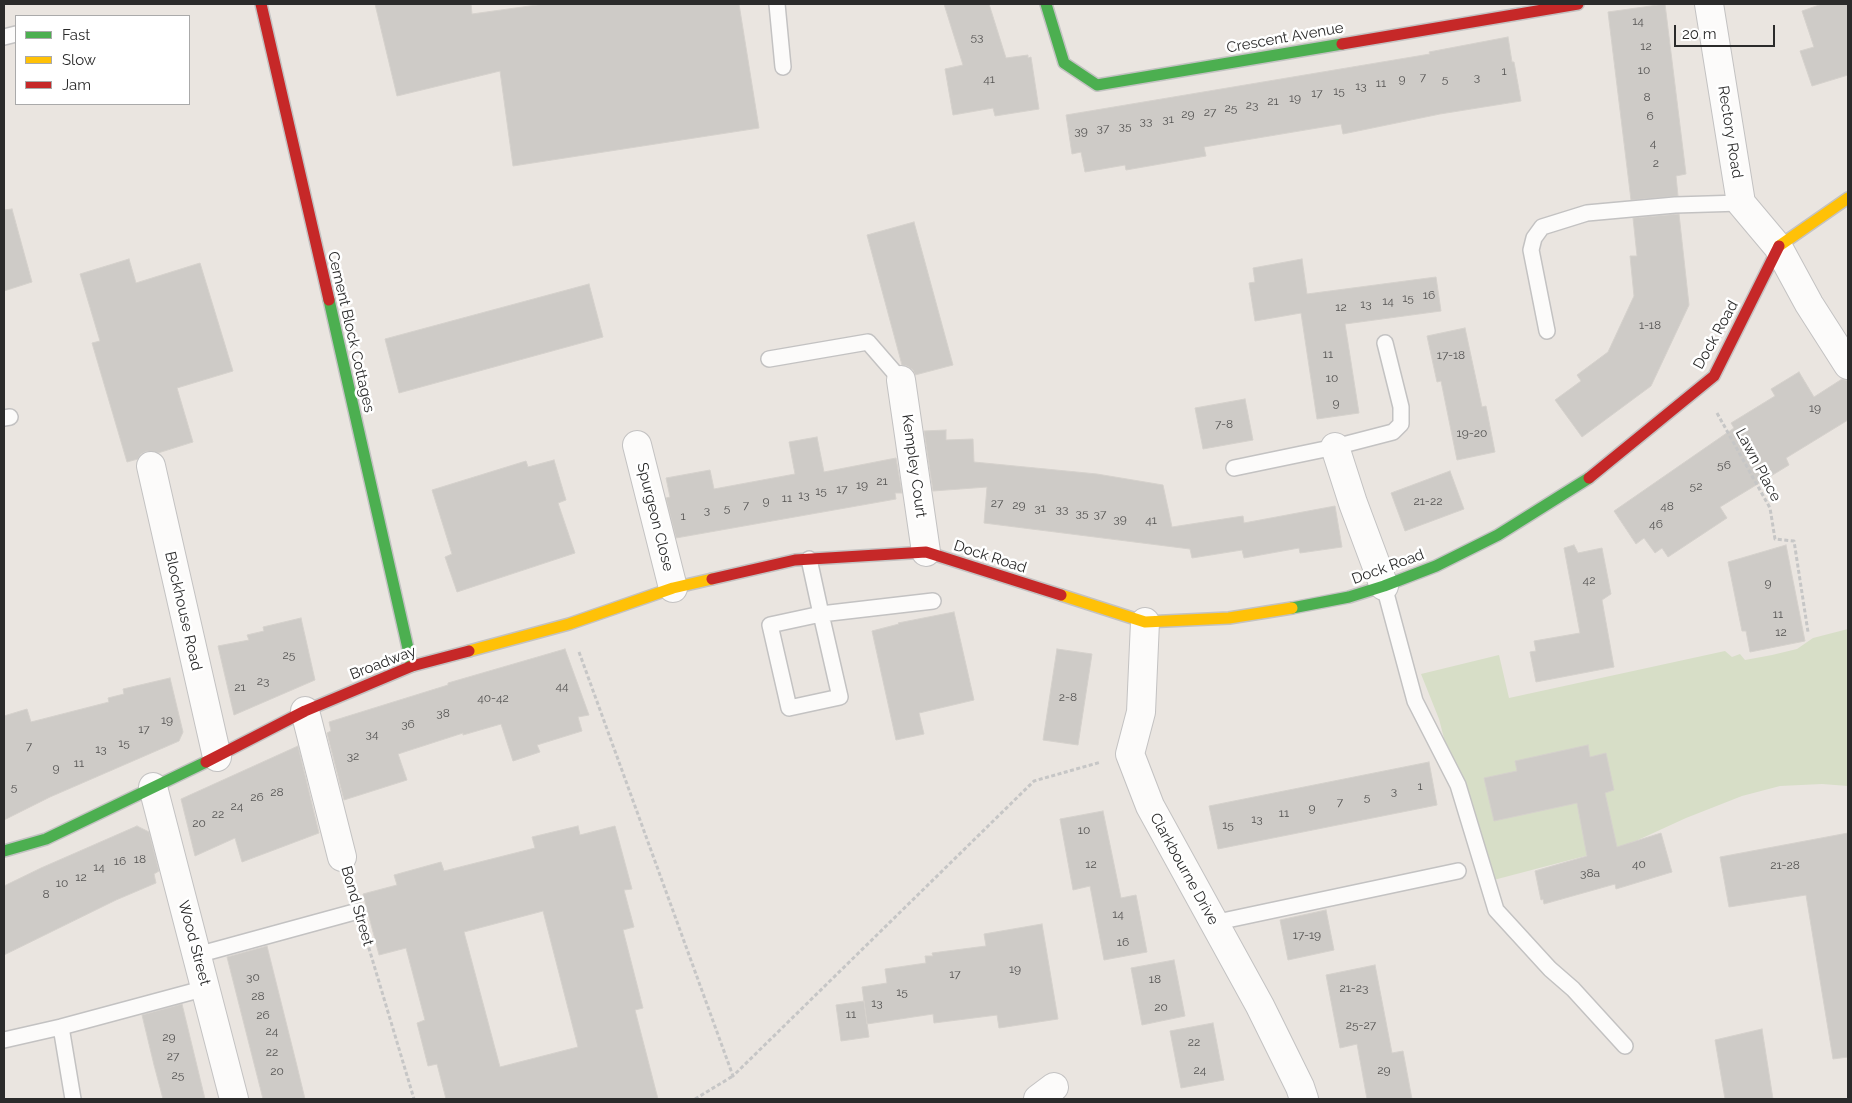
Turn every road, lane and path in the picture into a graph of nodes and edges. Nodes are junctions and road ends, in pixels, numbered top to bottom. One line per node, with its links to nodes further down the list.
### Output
1 (261, 4): 29 (main road, Cement Block Cottages)
2 (778, 4): 6 (lane)
3 (1046, 4): 4 (main road, Crescent Avenue)
4 (1578, 4)
5 (1709, 4): 8 (street, Rectory Road)
6 (783, 67)
7 (1848, 198): 9 (main road, Dock Road)
8 (1741, 203): 9 (street); 10 (lane)
9 (1778, 247): 13 (street); 15 (main road, Dock Road)
10 (1547, 331)
11 (1385, 343): 17 (lane)
12 (769, 359): 14 (lane)
13 (1848, 365)
14 (901, 380): 20 (street, Kempley Court)
15 (1702, 386): 22 (main road, Dock Road); 28 (path, Lawn Place)
16 (637, 445): 23 (street, Spurgeon Close)
17 (1335, 447): 19 (lane); 22 (street)
18 (151, 466): 32 (street, Blockhouse Road)
19 (1234, 468)
20 (926, 552): 21 (main road, Dock Road); 26 (main road, Dock Road)
21 (802, 560): 23 (main road, Broadway); 25 (lane)
22 (1384, 586): 26 (main road, Dock Road); 43 (lane)
23 (673, 588): 27 (main road, Broadway)
24 (933, 601): 25 (lane)
25 (821, 614): 25 (lane)
26 (1145, 622): 31 (street)
27 (569, 624): 29 (main road, Broadway); 44 (path)
28 (1808, 632)
29 (412, 666): 30 (main road, Broadway)
30 (305, 711): 32 (main road, Broadway); 35 (street, Bond Street)
31 (1130, 754): 38 (street, Clarkbourne Drive); 44 (path)
32 (217, 756): 33 (main road, Broadway)
33 (153, 787): 34 (main road, Broadway); 39 (street, Wood Street)
34 (4, 851)
35 (342, 858)
36 (1458, 871): 38 (lane)
37 (358, 911): 39 (lane); 47 (path, Bond Street)
38 (1213, 924): 49 (street, Clarkbourne Drive)
39 (197, 955): 40 (street, Wood Street)
40 (206, 988): 41 (lane); 46 (street, Wood Street)
41 (61, 1027): 42 (lane); 45 (lane)
42 (4, 1040)
43 (1625, 1046)
44 (733, 1076): 48 (path)
45 (73, 1099)
46 (234, 1099)
47 (414, 1099)
48 (695, 1099)
49 (1304, 1099)

